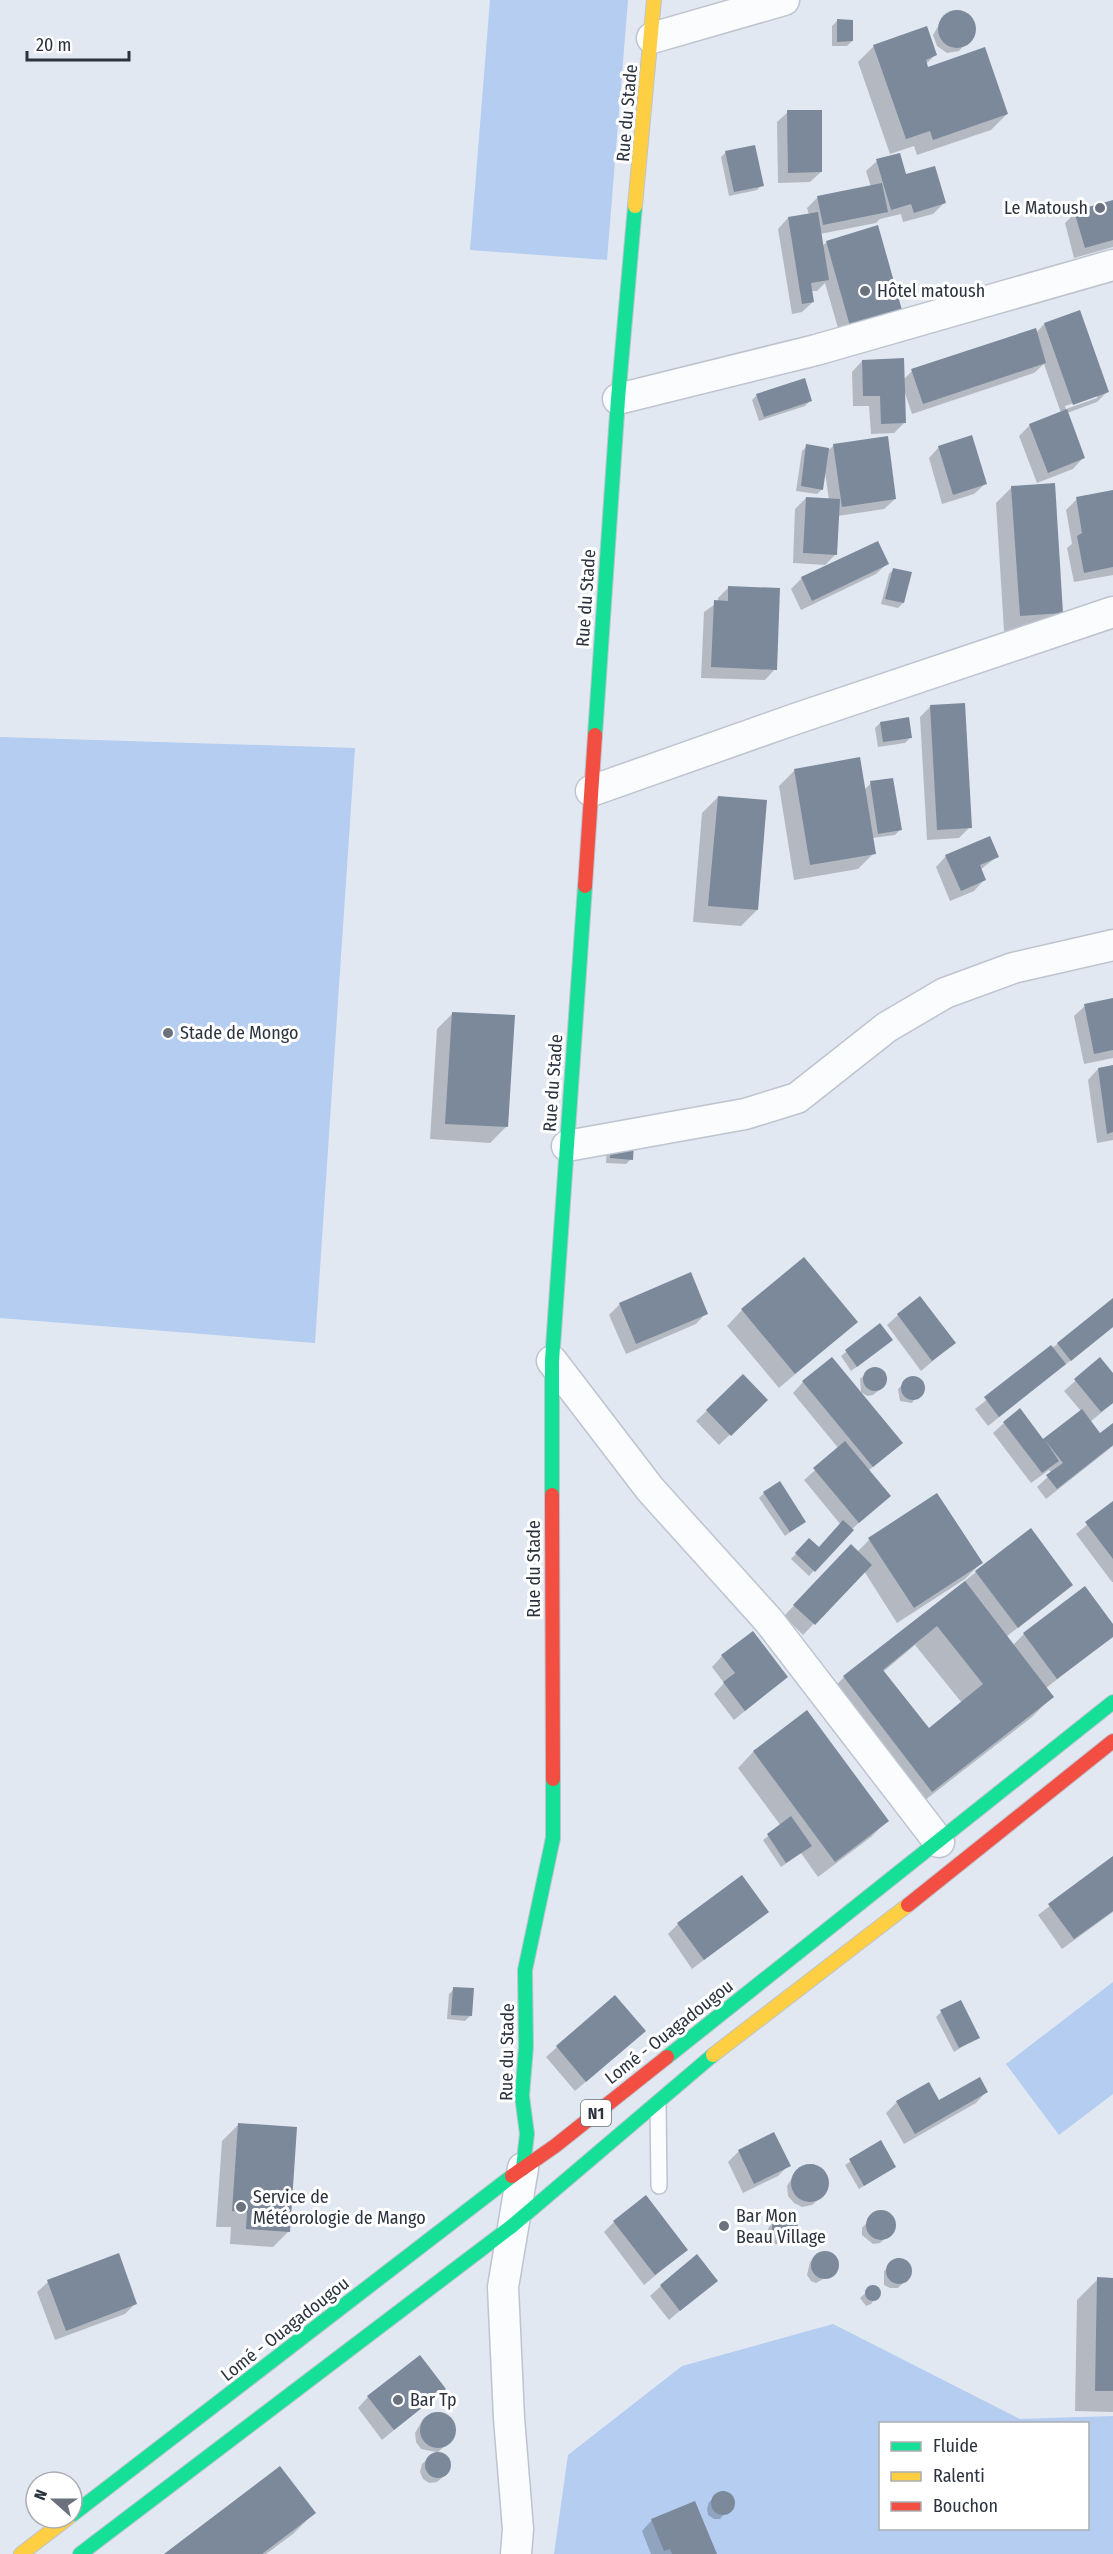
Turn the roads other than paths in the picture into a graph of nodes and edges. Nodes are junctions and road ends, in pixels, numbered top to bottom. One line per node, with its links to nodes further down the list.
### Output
1 (654, 0): 3 (main road, Rue du Stade)
2 (784, 0): 3 (street)
3 (652, 38): 5 (main road, Rue du Stade)
4 (1113, 265): 5 (street)
5 (618, 399): 7 (main road, Rue du Stade)
6 (1113, 612): 7 (street)
7 (591, 791): 9 (main road, Rue du Stade)
8 (1113, 945): 9 (street)
9 (567, 1146): 10 (main road, Rue du Stade)
10 (552, 1361): 13 (street); 16 (main road, Rue du Stade)
11 (1113, 1702): 13 (main road, Lomé - Ouagadougou / N1)
12 (1113, 1741): 15 (main road, N1)
13 (939, 1842): 14 (main road, Lomé - Ouagadougou / N1)
14 (651, 2068): 15 (lane); 16 (main road, Lomé - Ouagadougou / N1)
15 (657, 2101): 17 (lane); 18 (main road, N1)
16 (523, 2168): 18 (street); 19 (main road, Lomé - Ouagadougou / N1)
17 (659, 2186)
18 (512, 2226): 22 (main road, N1); 23 (street)
19 (84, 2506)
20 (52, 2530): 21 (main road)
21 (21, 2554)
22 (80, 2554)
23 (516, 2554)

